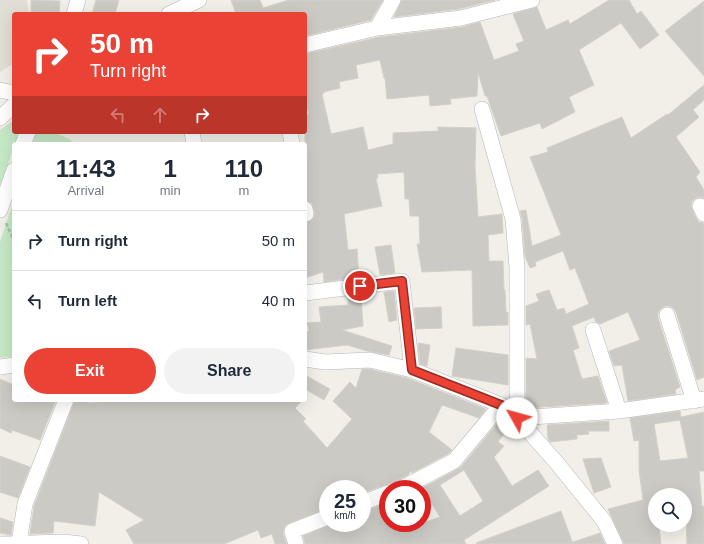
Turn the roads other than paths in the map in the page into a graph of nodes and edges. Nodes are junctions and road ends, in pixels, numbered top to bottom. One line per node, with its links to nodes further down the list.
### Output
1 (78, 0): 5 (street)
2 (199, 0): 6 (street)
3 (394, 0): 7 (street)
4 (532, 0): 7 (street)
5 (75, 12)
6 (173, 12)
7 (377, 28): 8 (street)
8 (307, 45)
9 (0, 90): 10 (street)
10 (12, 93)
11 (12, 107): 13 (street)
12 (482, 109): 27 (street)
13 (0, 118)
14 (12, 177): 15 (street)
15 (1, 214)
16 (307, 293): 22 (street)
17 (667, 315): 23 (street)
18 (593, 330): 26 (street)
19 (307, 359): 22 (street)
20 (12, 365): 21 (street)
21 (0, 367)
22 (412, 370): 25 (street)
23 (699, 400): 26 (street)
24 (65, 402): 30 (street)
25 (501, 405): 27 (street); 28 (street)
26 (619, 411): 27 (street)
27 (517, 418): 34 (street)
28 (417, 480)
29 (319, 520): 33 (street)
30 (19, 543): 31 (street); 32 (street)
31 (0, 544)
32 (81, 544)
33 (296, 544)
34 (615, 544)

